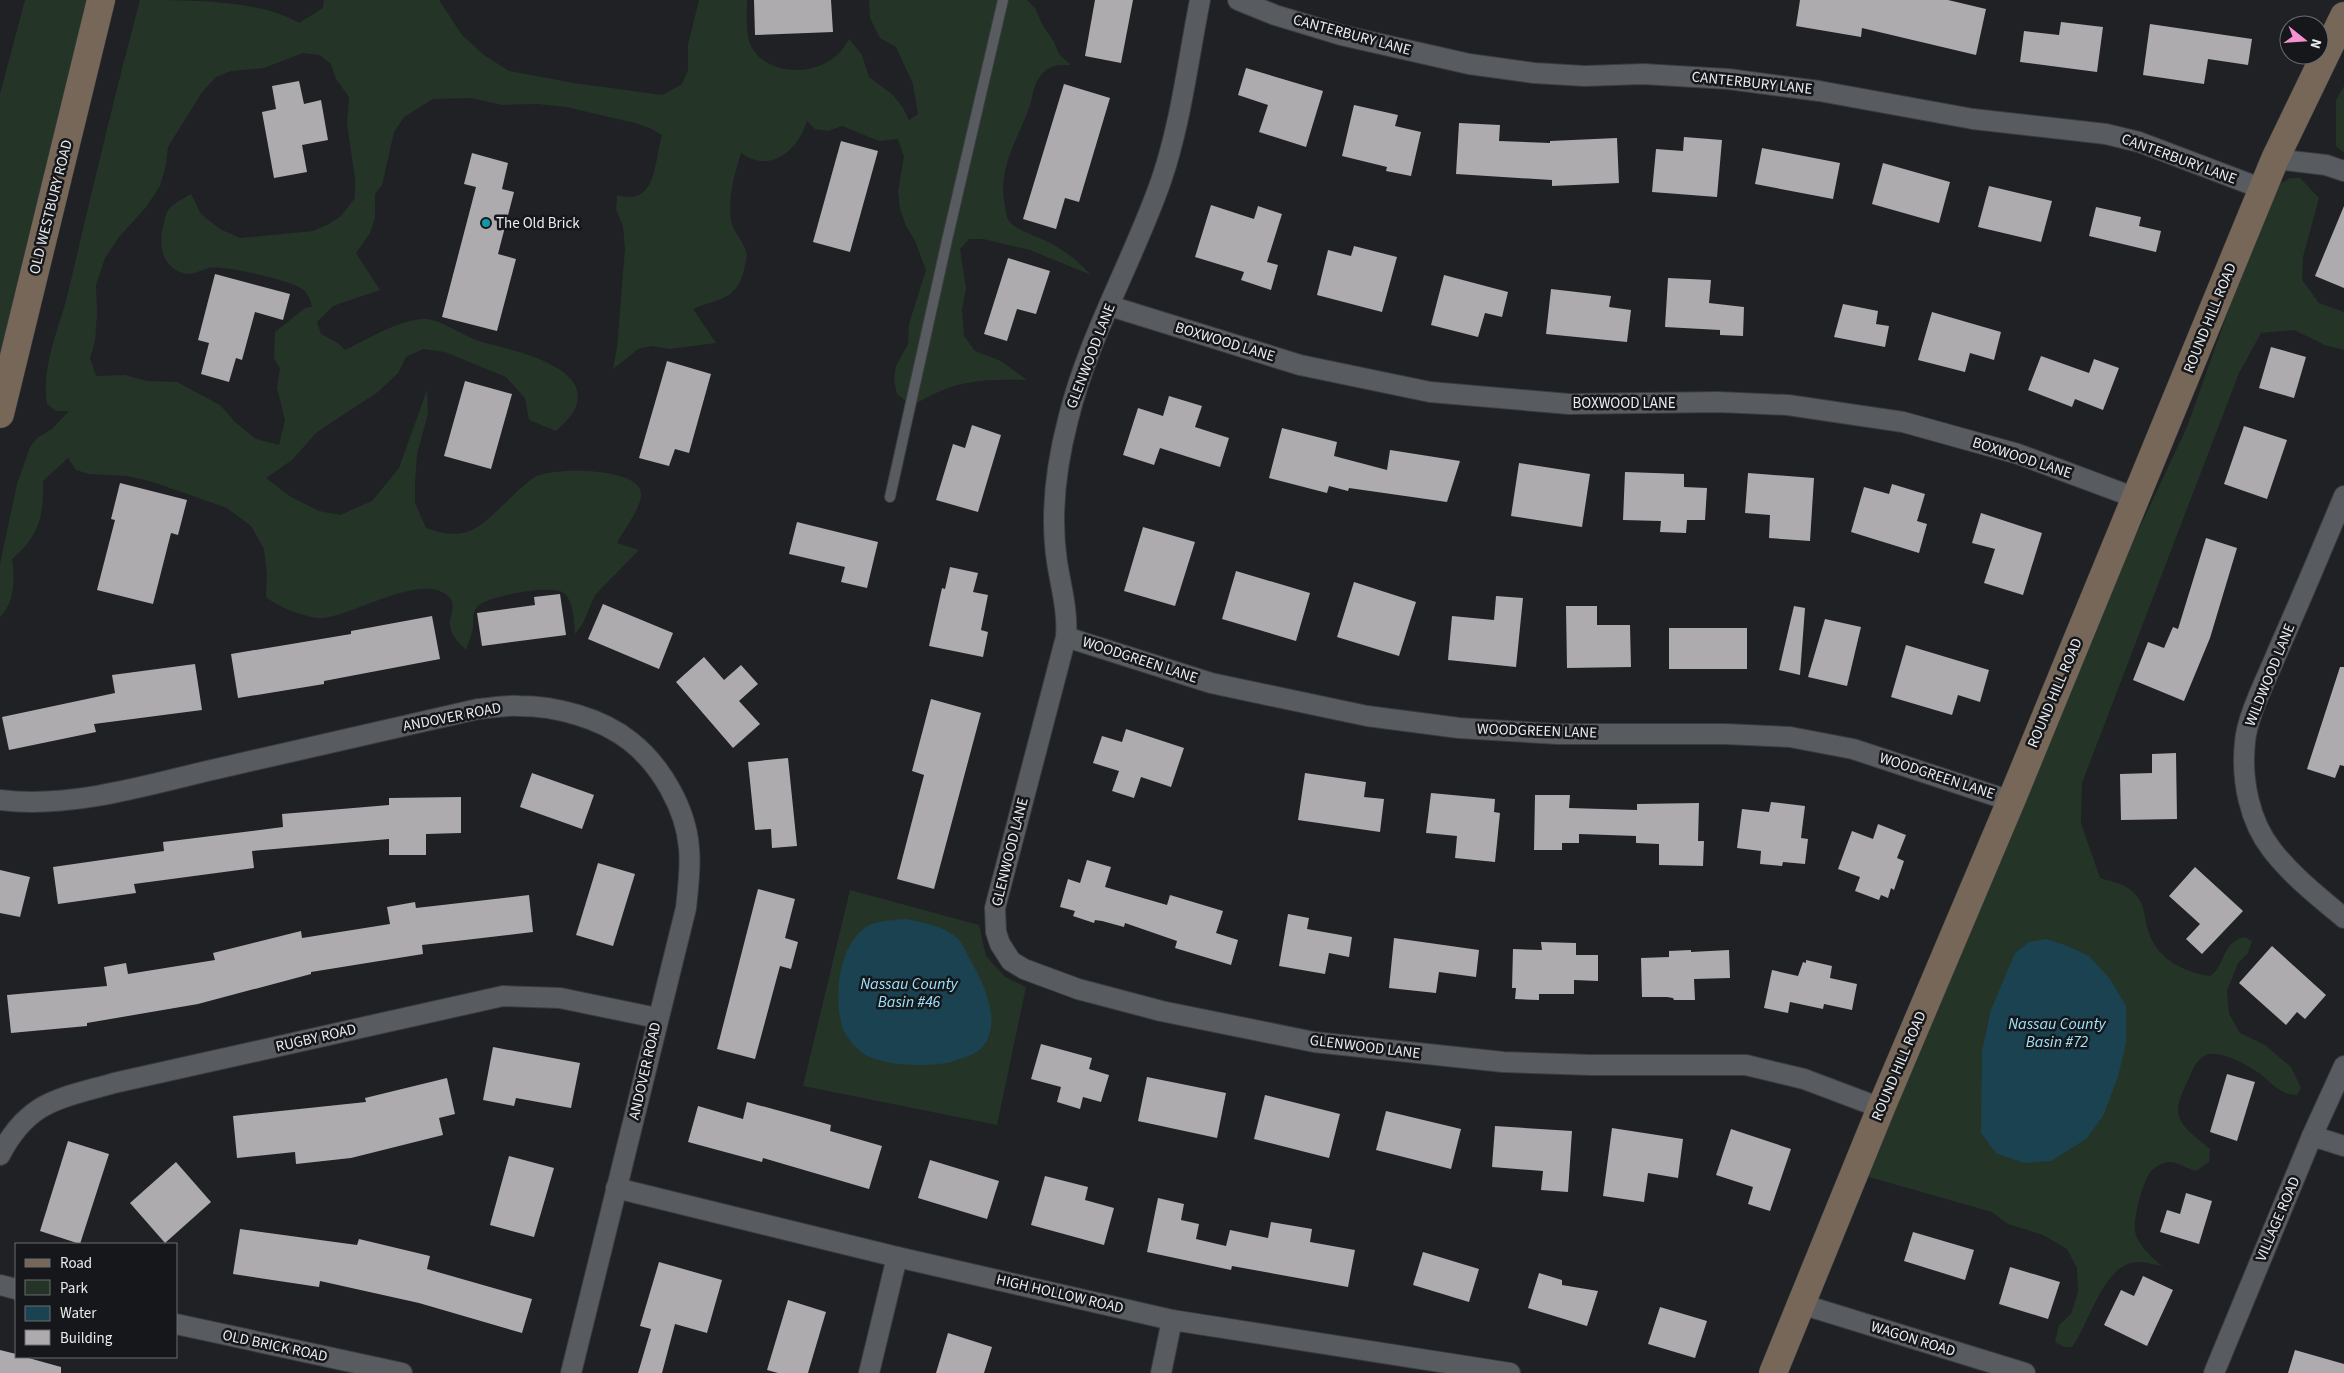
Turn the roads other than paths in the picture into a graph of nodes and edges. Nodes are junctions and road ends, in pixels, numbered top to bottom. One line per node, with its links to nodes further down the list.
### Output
1 (101, 0): 10 (street, OLD WESTBURY ROAD)
2 (1003, 0): 12 (lane)
3 (1200, 0): 9 (street, GLENWOOD LANE)
4 (1238, 0): 8 (street, CANTERBURY LANE)
5 (2344, 16): 6 (street, ROUND HILL ROAD)
6 (2276, 159): 7 (street); 8 (street, ROUND HILL ROAD)
7 (2344, 171)
8 (2263, 189): 13 (street, ROUND HILL ROAD)
9 (1110, 306): 13 (street, BOXWOOD LANE); 14 (street, GLENWOOD LANE)
10 (0, 414)
11 (2344, 496): 17 (street, WILDWOOD LANE)
12 (890, 497)
13 (2136, 498): 16 (street, ROUND HILL ROAD)
14 (1066, 636): 16 (street, WOODGREEN LANE); 20 (street, GLENWOOD LANE)
15 (0, 800): 18 (street, ANDOVER ROAD)
16 (2011, 801): 20 (street, ROUND HILL ROAD)
17 (2344, 918)
18 (657, 1018): 23 (street, RUGBY ROAD); 24 (street, ANDOVER ROAD)
19 (2344, 1066): 21 (street, VILLAGE ROAD)
20 (1881, 1108): 28 (street, ROUND HILL ROAD)
21 (2312, 1136): 22 (street); 39 (street, VILLAGE ROAD)
22 (2344, 1146)
23 (0, 1155)
24 (616, 1188): 25 (street, HIGH HOLLOW ROAD); 33 (street, ANDOVER ROAD)
25 (897, 1257): 29 (street, HIGH HOLLOW ROAD); 34 (street)
26 (0, 1284): 27 (street)
27 (15, 1289)
28 (1801, 1304): 37 (street, ROUND HILL ROAD); 38 (street, WAGON ROAD)
29 (1172, 1320): 31 (street, HIGH HOLLOW ROAD); 35 (street)
30 (178, 1324): 32 (street, OLD BRICK ROAD)
31 (1452, 1369): 36 (street, HIGH HOLLOW ROAD)
32 (402, 1373)
33 (571, 1373)
34 (869, 1373)
35 (1161, 1373)
36 (1510, 1373)
37 (1774, 1373)
38 (2025, 1373)
39 (2214, 1373)

